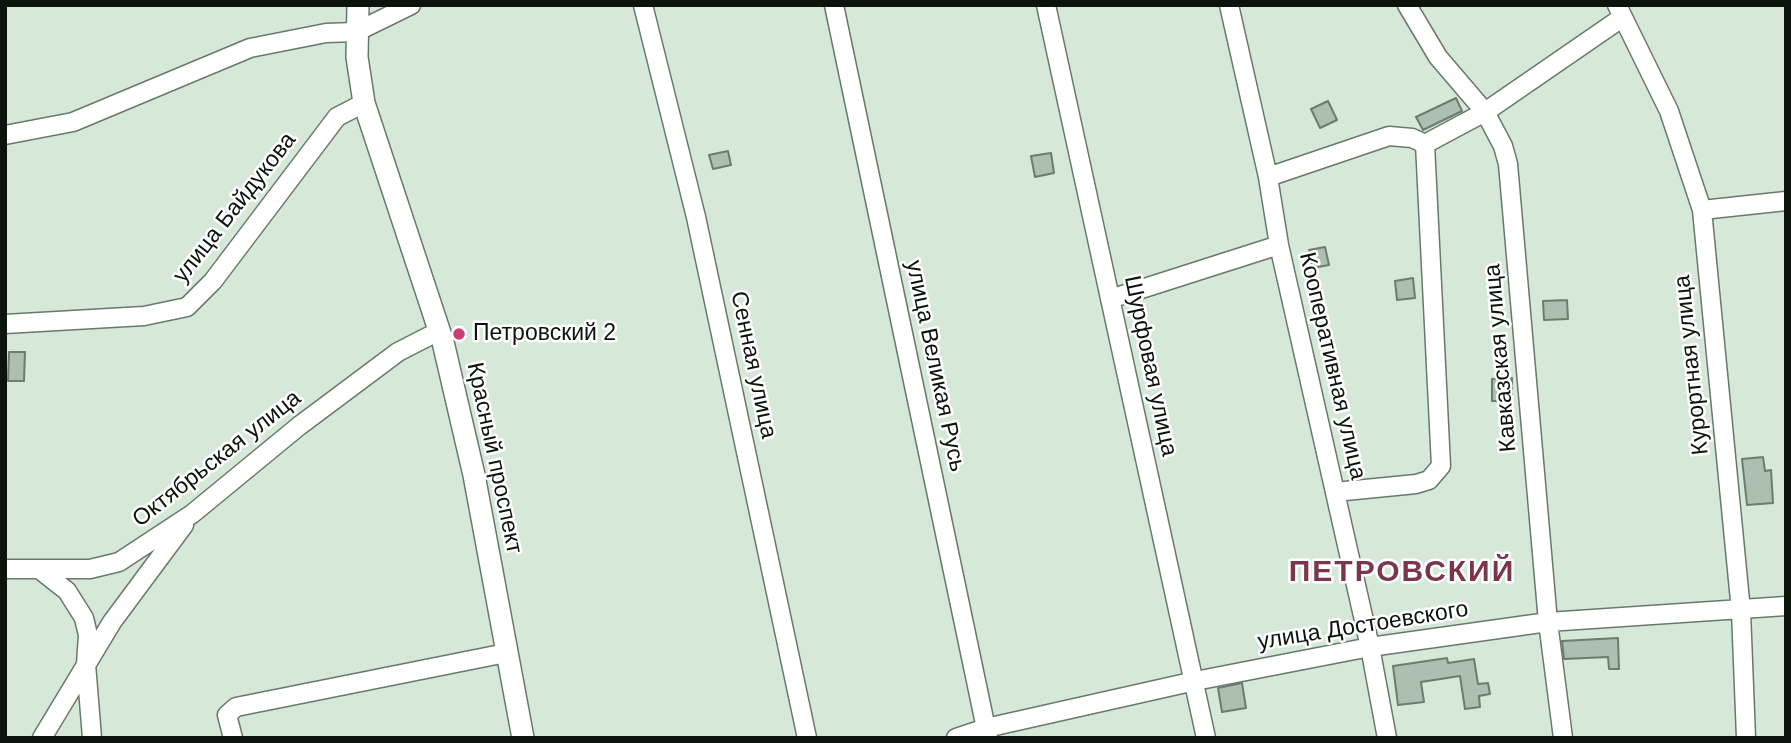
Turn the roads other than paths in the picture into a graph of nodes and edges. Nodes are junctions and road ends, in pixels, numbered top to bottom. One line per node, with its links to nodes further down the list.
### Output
1 (358, 5): 9 (street, Красный проспект)
2 (411, 5): 9 (street)
3 (643, 5): 37 (street, Сенная улица)
4 (834, 5): 32 (street, улица Великая Русь)
5 (1045, 5): 18 (street, Шурфовая улица)
6 (1229, 5): 14 (street, Кооперативная улица)
7 (1407, 5): 11 (street, Кавказская улица)
8 (1620, 11): 11 (street); 16 (street, Курортная улица)
9 (356, 32): 10 (street, Красный проспект); 12 (street)
10 (364, 103): 19 (street, улица Байдукова); 20 (street, Красный проспект)
11 (1485, 112): 13 (street); 27 (street, Кавказская улица)
12 (5, 135)
13 (1424, 144): 14 (street); 21 (street)
14 (1268, 177): 17 (street, Кооперативная улица)
15 (1786, 201): 16 (street)
16 (1702, 210): 26 (street, Курортная улица)
17 (1279, 244): 18 (street); 21 (street, Кооперативная улица)
18 (1110, 299): 31 (street, Шурфовая улица)
19 (5, 324)
20 (439, 331): 22 (street, Октябрьская улица); 29 (street, Красный проспект)
21 (1335, 492): 28 (street, Кооперативная улица)
22 (192, 514): 24 (street, Октябрьская улица); 30 (street)
23 (5, 569): 24 (street, Октябрьская улица)
24 (38, 569): 30 (street)
25 (1786, 606): 26 (street, улица Достоевского)
26 (1741, 611): 27 (street, улица Достоевского); 42 (street, Курортная улица)
27 (1548, 622): 28 (street, улица Достоевского); 41 (street, Кавказская улица)
28 (1370, 647): 31 (street, улица Достоевского); 40 (street, Кооперативная улица)
29 (506, 653): 35 (street); 36 (street, Красный проспект)
30 (86, 664): 33 (street); 34 (street)
31 (1195, 681): 32 (street, улица Достоевского); 39 (street, Шурфовая улица)
32 (987, 733): 38 (street, улица Достоевского)
33 (42, 738)
34 (92, 738)
35 (233, 738)
36 (523, 738)
37 (807, 738)
38 (956, 738)
39 (1206, 738)
40 (1387, 738)
41 (1563, 738)
42 (1746, 738)

